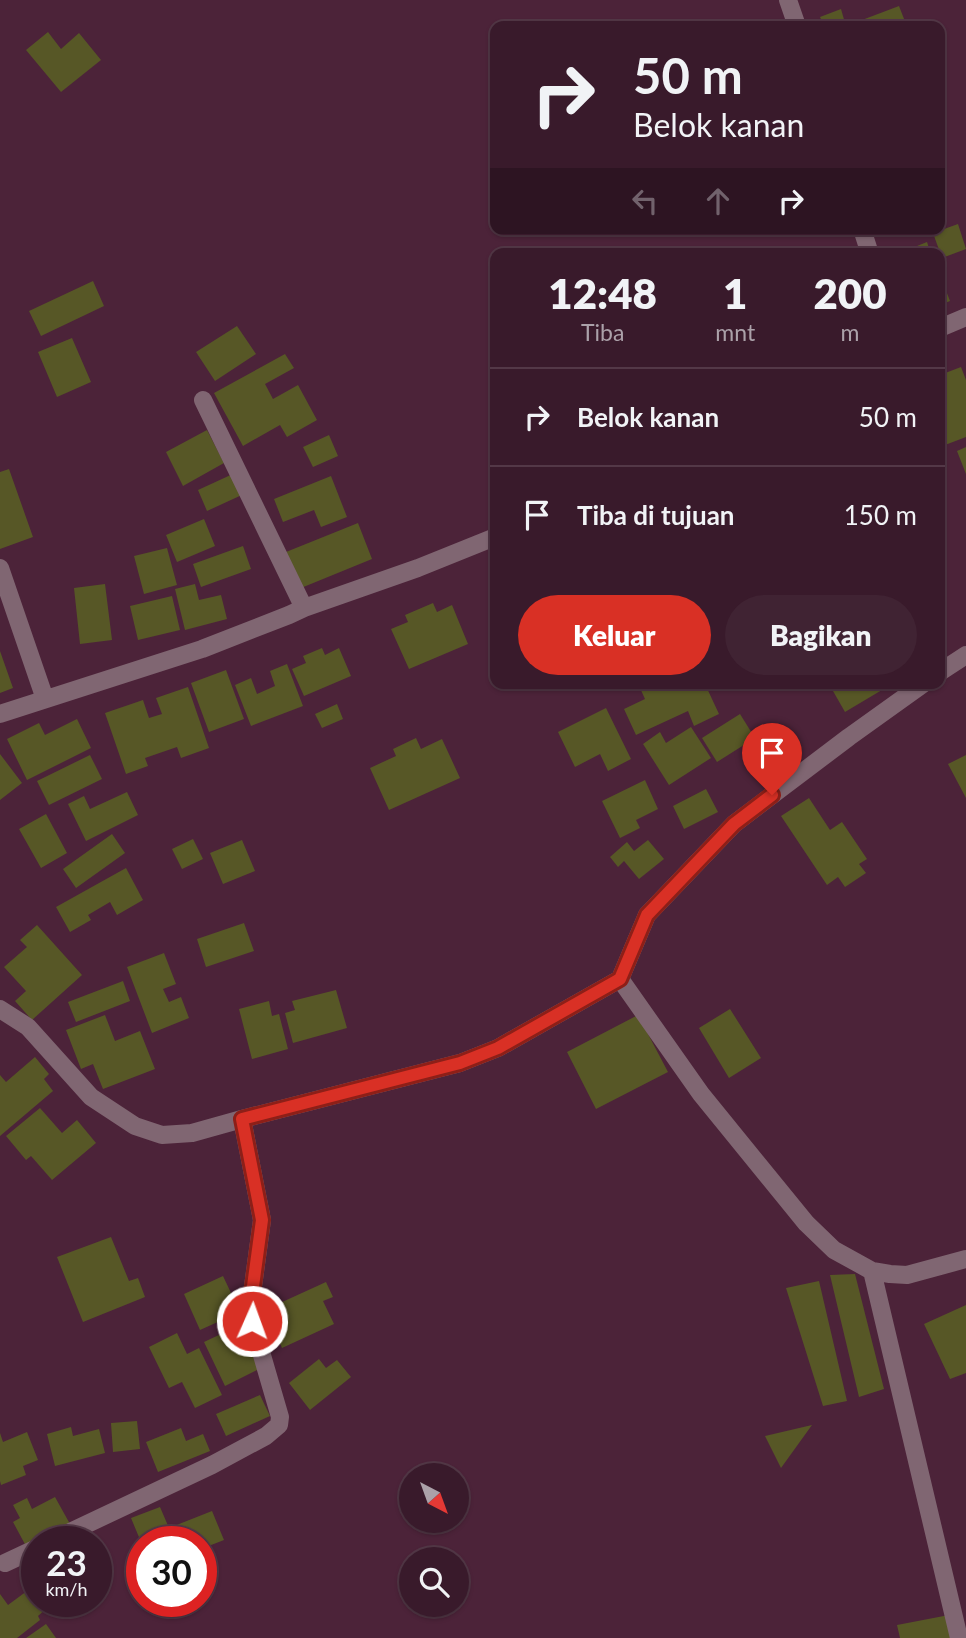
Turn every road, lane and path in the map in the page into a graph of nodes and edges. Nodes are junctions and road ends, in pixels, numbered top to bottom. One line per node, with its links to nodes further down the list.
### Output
1 (788, 0): 2 (street)
2 (795, 21)
3 (966, 317): 4 (street)
4 (945, 326)
5 (203, 400): 8 (street)
6 (490, 539): 8 (street)
7 (0, 568): 12 (street)
8 (304, 608): 12 (street)
9 (966, 655): 10 (street)
10 (945, 669)
11 (916, 689): 14 (street)
12 (46, 699): 13 (street)
13 (0, 714)
14 (620, 979): 16 (street); 18 (street)
15 (0, 1009): 16 (street)
16 (242, 1119): 19 (street)
17 (966, 1259): 18 (street)
18 (872, 1271): 22 (street)
19 (83, 1526)
20 (21, 1556): 21 (street)
21 (5, 1563)
22 (959, 1638)

